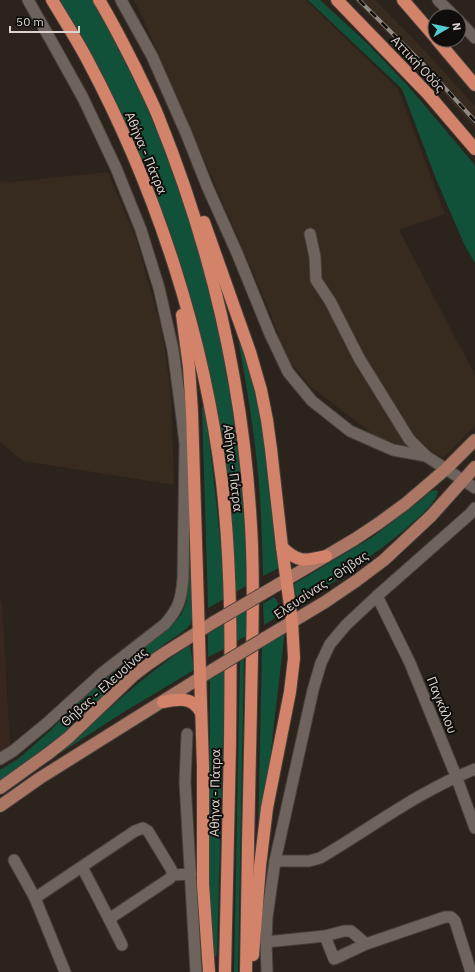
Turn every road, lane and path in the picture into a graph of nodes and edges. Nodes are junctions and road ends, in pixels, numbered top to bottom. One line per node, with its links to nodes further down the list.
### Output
1 (28, 0): 36 (street)
2 (52, 0): 17 (highway, Αθήνα - Πάτρα)
3 (99, 0): 14 (highway, Αθήνα - Πάτρα)
4 (121, 0): 19 (street)
5 (338, 0): 15 (highway, Αττική Οδός)
6 (403, 0): 9 (highway)
7 (438, 0): 8 (street)
8 (446, 8)
9 (427, 28)
10 (467, 30): 11 (street)
11 (475, 38)
12 (444, 48): 13 (highway)
13 (475, 85)
14 (157, 115): 25 (highway); 57 (highway, Αθήνα - Πάτρα)
15 (475, 149)
16 (310, 234): 19 (street)
17 (176, 274): 31 (highway); 56 (highway, Αθήνα - Πάτρα)
18 (475, 440): 21 (main road, Ελευσίνας - Θήβας)
19 (426, 456): 21 (street)
20 (475, 467): 22 (main road, Ελευσίνας - Θήβας)
21 (446, 469): 22 (street); 26 (main road, Ελευσίνας - Θήβας)
22 (463, 480): 23 (street); 30 (main road, Ελευσίνας - Θήβας)
23 (475, 488)
24 (475, 508): 29 (street)
25 (282, 547): 26 (highway); 27 (highway)
26 (326, 556): 27 (main road, Ελευσίνας - Θήβας)
27 (286, 580): 28 (main road, Ελευσίνας - Θήβας); 30 (highway)
28 (262, 594): 31 (main road, Θήβας - Ελευσίνας, bridge)
29 (377, 596): 38 (street, Παγκάλου); 43 (street)
30 (292, 622): 32 (main road, Ελευσίνας - Θήβας, bridge); 58 (highway)
31 (198, 631): 32 (highway); 39 (main road, Θήβας - Ελευσίνας)
32 (201, 677): 33 (main road); 34 (highway)
33 (163, 702): 34 (highway); 40 (main road)
34 (201, 714): 55 (highway)
35 (187, 734): 46 (street)
36 (0, 759)
37 (475, 769): 38 (street)
38 (456, 776): 41 (street, Παγκάλου); 43 (street)
39 (0, 788)
40 (0, 806)
41 (475, 828)
42 (14, 860): 47 (street)
43 (275, 861): 50 (street)
44 (82, 867): 45 (street); 47 (street); 48 (street)
45 (173, 874): 46 (street); 48 (street)
46 (191, 874): 54 (street)
47 (35, 898): 53 (street)
48 (109, 919): 52 (street)
49 (325, 936): 50 (street); 51 (street); 51 (street)
50 (266, 942): 59 (street)
51 (366, 944): 60 (street)
52 (122, 945)
53 (65, 972)
54 (196, 972)
55 (209, 972)
56 (226, 972)
57 (246, 972)
58 (251, 972)
59 (267, 972)
60 (471, 972)

